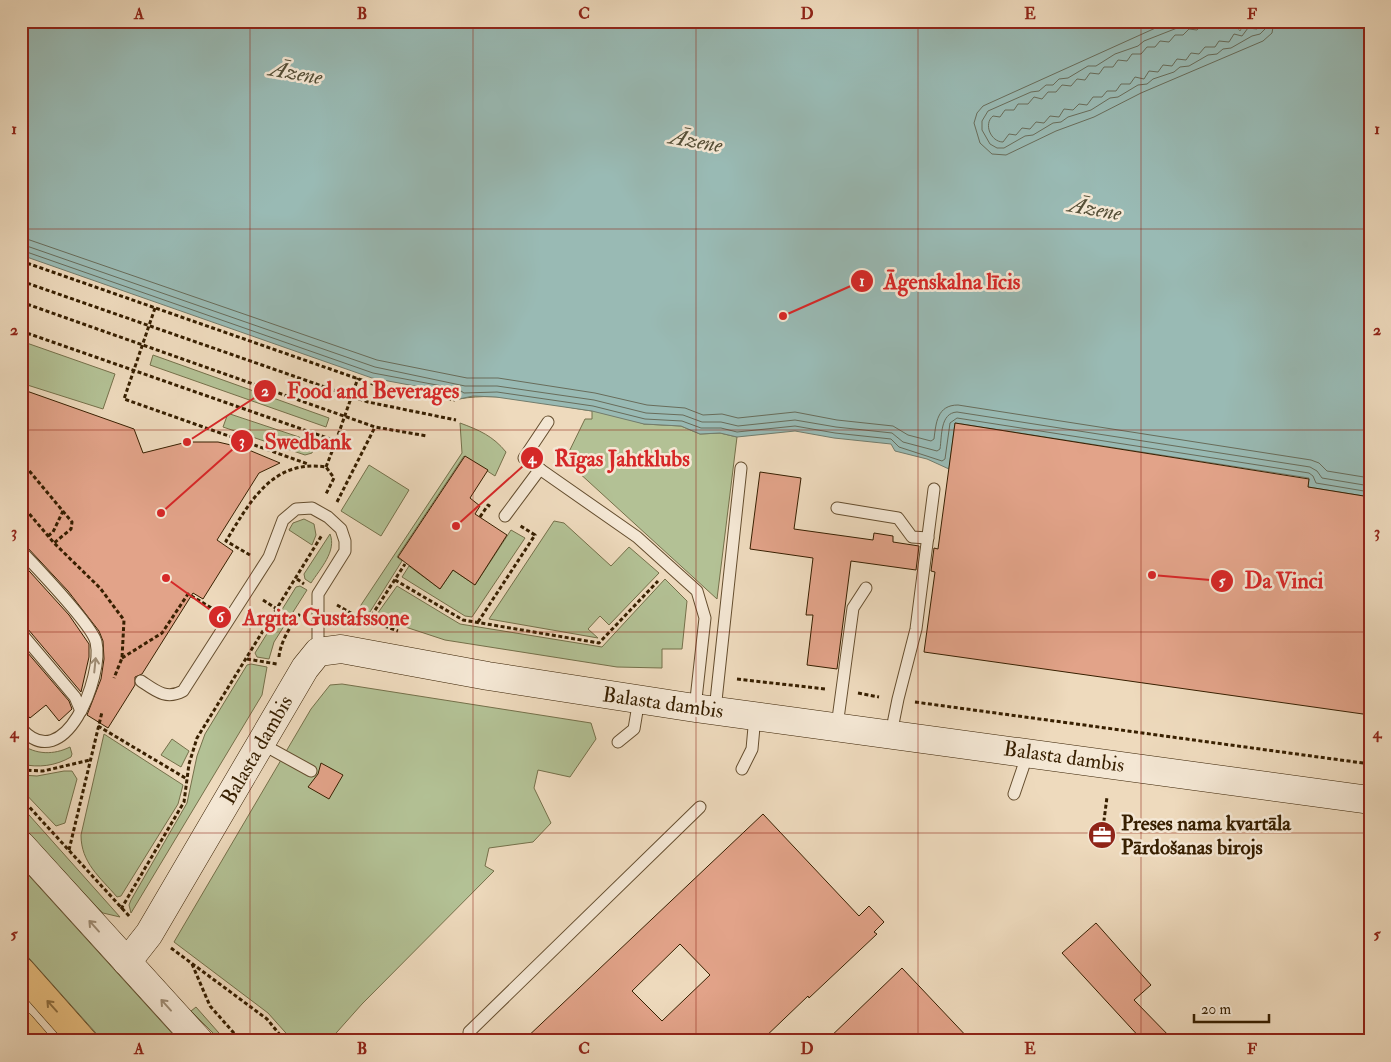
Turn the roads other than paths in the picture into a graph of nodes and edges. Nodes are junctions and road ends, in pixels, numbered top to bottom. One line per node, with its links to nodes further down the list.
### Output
1 (548, 422): 3 (lane)
2 (741, 468): 14 (lane)
3 (540, 469): 6 (lane); 14 (lane)
4 (934, 489): 7 (lane)
5 (837, 508): 7 (lane)
6 (505, 516)
7 (928, 538): 19 (lane)
8 (21, 551): 15 (lane, one-way to 8)
9 (866, 588): 17 (lane)
10 (21, 633): 15 (lane)
11 (318, 652): 12 (lane); 13 (street, Balasta dambis); 21 (street, Balasta dambis)
12 (140, 681)
13 (639, 699): 14 (street, Balasta dambis); 20 (lane)
14 (705, 709): 16 (street, Balasta dambis)
15 (81, 711): 18 (lane)
16 (756, 716): 17 (street, Balasta dambis); 23 (lane)
17 (837, 726): 19 (street, Balasta dambis)
18 (21, 728)
19 (891, 734): 22 (street, Balasta dambis)
20 (618, 742)
21 (262, 744): 24 (lane); 29 (street, Balasta dambis)
22 (1028, 752): 25 (lane); 26 (street, Balasta dambis)
23 (742, 769)
24 (311, 771)
25 (1014, 794)
26 (1370, 800)
27 (700, 807): 35 (lane)
28 (21, 845): 29 (street, one-way to 28)
29 (127, 962): 34 (street, one-way to 29)
30 (21, 971): 33 (main road, one-way to 30)
31 (21, 1025): 32 (main road)
32 (35, 1041)
33 (83, 1041)
34 (199, 1041)
35 (470, 1041)

